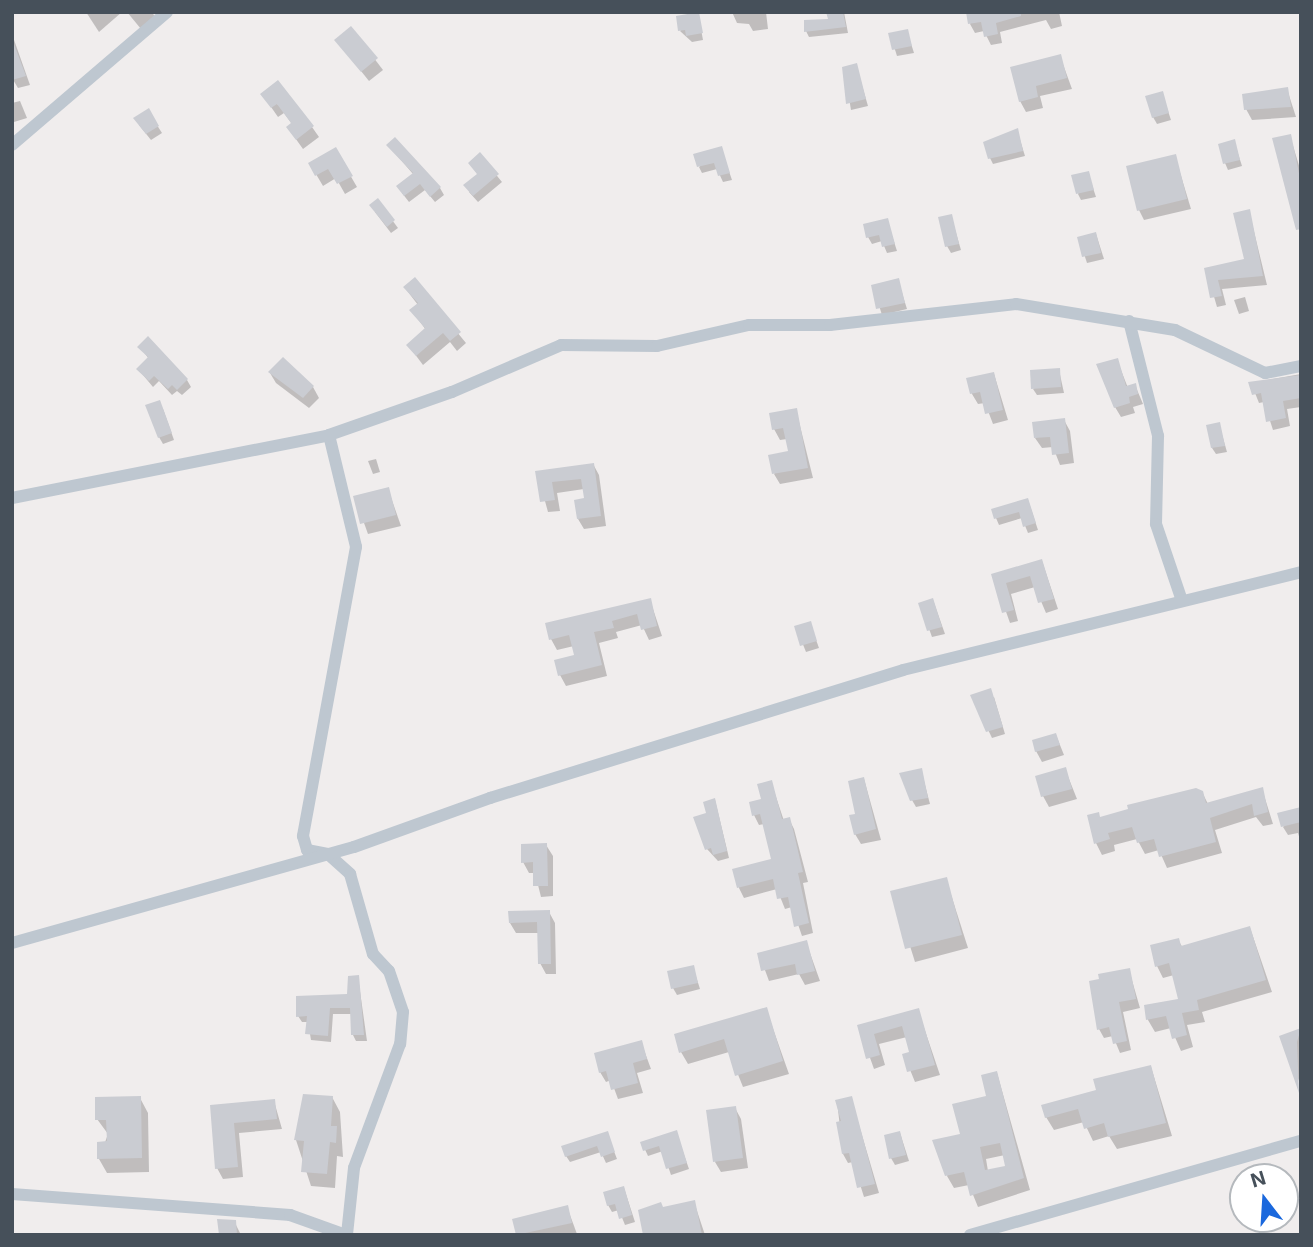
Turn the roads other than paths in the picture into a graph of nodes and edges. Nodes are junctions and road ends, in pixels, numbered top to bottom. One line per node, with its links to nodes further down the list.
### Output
1 (167, 12): 2 (street)
2 (12, 145)
3 (1129, 321): 4 (street); 5 (street); 8 (street)
4 (1301, 366)
5 (329, 435): 6 (street); 9 (street)
6 (12, 498)
7 (1301, 572): 8 (street)
8 (1182, 601): 9 (street)
9 (328, 854): 10 (street); 13 (street)
10 (12, 943)
11 (1301, 1141): 14 (street)
12 (12, 1194): 13 (street)
13 (347, 1235)
14 (970, 1235)

